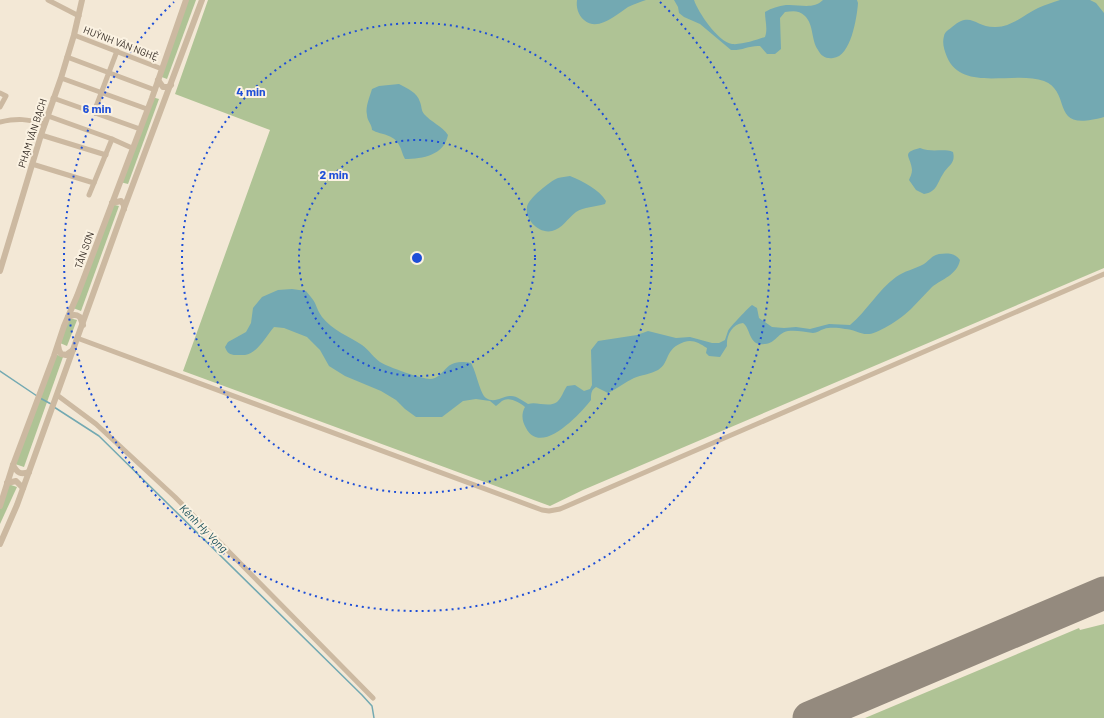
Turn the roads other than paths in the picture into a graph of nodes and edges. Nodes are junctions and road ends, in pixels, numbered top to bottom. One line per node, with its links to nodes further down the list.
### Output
1 (50, 0): 5 (street, HUỲNH VĂN NGHỆ)
2 (82, 0): 5 (street, PHẠM VĂN BẠCH)
3 (186, 0): 9 (street, TÂN SƠN)
4 (202, 0): 13 (street)
5 (79, 16): 6 (street, PHẠM VĂN BẠCH)
6 (74, 35): 7 (street, HUỲNH VĂN NGHỆ); 8 (street, PHẠM VĂN BẠCH)
7 (117, 52): 9 (street, HUỲNH VĂN NGHỆ); 10 (street)
8 (67, 57): 10 (street); 11 (street, PHẠM VĂN BẠCH)
9 (162, 68): 12 (street, TÂN SƠN)
10 (109, 73): 14 (street); 15 (street)
11 (61, 78): 15 (street); 17 (street, PHẠM VĂN BẠCH)
12 (158, 80): 13 (street); 14 (street, TÂN SƠN)
13 (171, 85): 19 (street)
14 (154, 90): 18 (street, TÂN SƠN)
15 (102, 92): 21 (street); 22 (street)
16 (0, 93): 20 (street)
17 (53, 98): 22 (street); 23 (street, PHẠM VĂN BẠCH)
18 (152, 98): 19 (street); 21 (street, TÂN SƠN)
19 (165, 103): 34 (street)
20 (0, 107)
21 (147, 109): 26 (street, TÂN SƠN)
22 (94, 112): 26 (street)
23 (48, 116): 25 (street, PHẠM VĂN BẠCH); 28 (street)
24 (0, 122): 25 (street)
25 (44, 124): 27 (street, PHẠM VĂN BẠCH)
26 (140, 129): 29 (street, TÂN SƠN)
27 (41, 134): 30 (street); 31 (street, PHẠM VĂN BẠCH)
28 (112, 139): 29 (street); 30 (street)
29 (132, 148): 33 (street, TÂN SƠN)
30 (106, 155): 32 (street)
31 (32, 164): 32 (street); 38 (street, PHẠM VĂN BẠCH)
32 (94, 183): 35 (street)
33 (119, 184): 34 (street); 36 (street, TÂN SƠN)
34 (132, 190): 37 (street)
35 (88, 195)
36 (112, 203): 37 (street); 40 (street, TÂN SƠN)
37 (123, 211): 41 (street)
38 (0, 272)
39 (1104, 274): 42 (street)
40 (68, 317): 41 (street); 43 (street, TÂN SƠN)
41 (83, 324): 42 (street)
42 (77, 338): 44 (street)
43 (58, 345): 44 (street); 46 (street, TÂN SƠN)
44 (74, 350): 45 (street)
45 (57, 395): 47 (street); 52 (street)
46 (13, 465): 47 (street); 48 (street, TÂN SƠN)
47 (29, 472): 49 (street)
48 (7, 483): 49 (street); 50 (street, TÂN SƠN)
49 (23, 488): 51 (street)
50 (0, 506)
51 (0, 544)
52 (373, 698)

